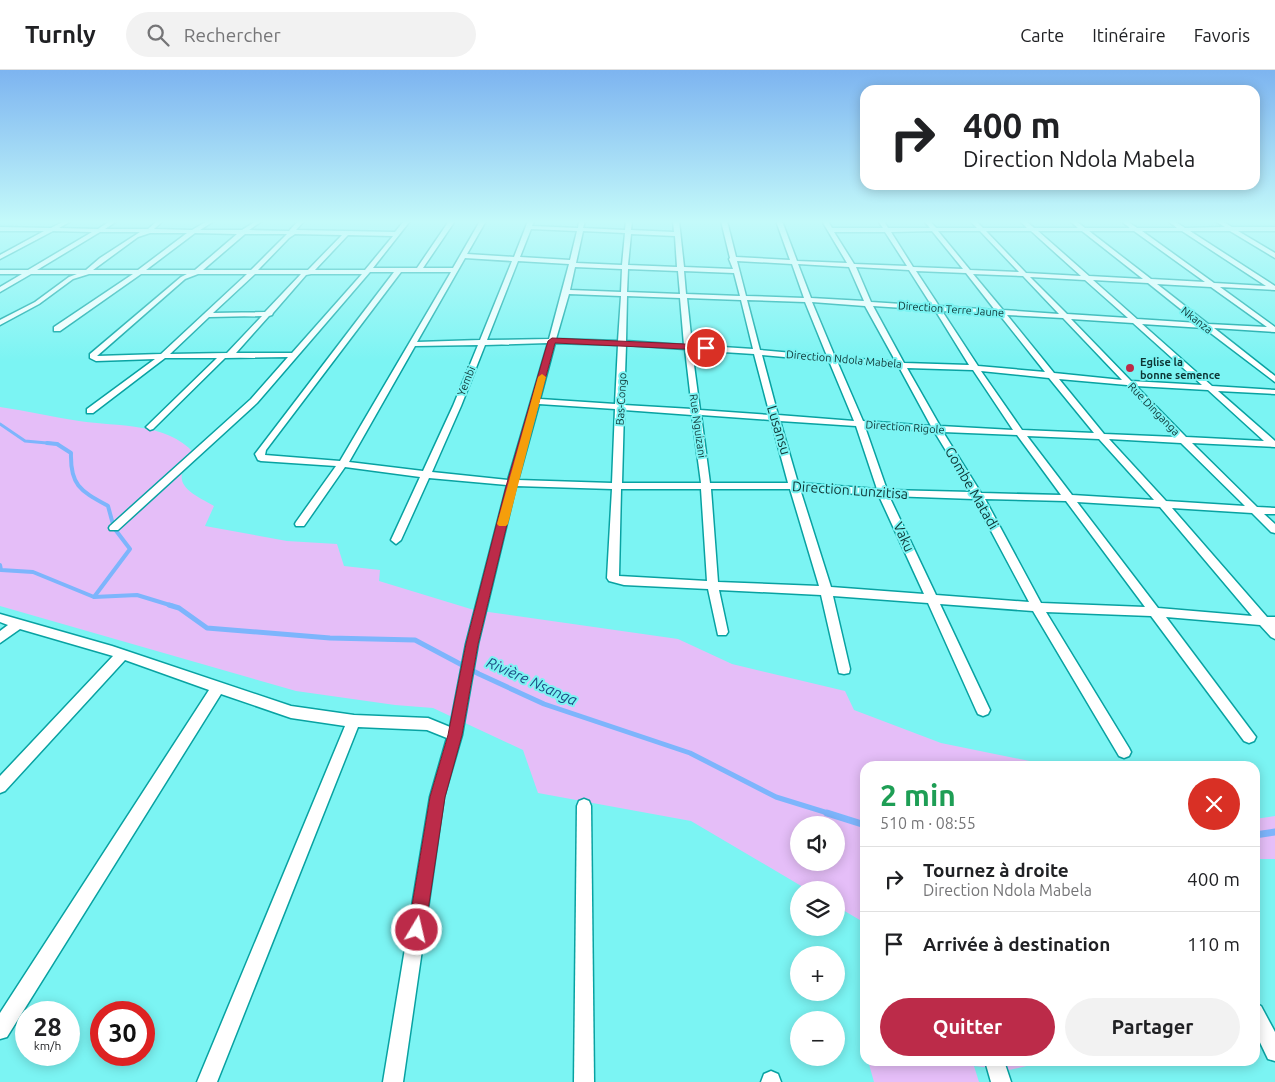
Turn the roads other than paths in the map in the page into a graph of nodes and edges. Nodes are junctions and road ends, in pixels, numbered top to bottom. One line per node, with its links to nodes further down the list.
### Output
1 (37, 268): 32 (street)
2 (91, 268): 36 (street)
3 (145, 268): 33 (street)
4 (201, 268): 34 (street)
5 (257, 268): 27 (street)
6 (314, 268): 35 (street)
7 (370, 268): 28 (street)
8 (511, 268): 60 (street, Yembi)
9 (571, 268): 43 (street)
10 (625, 268): 44 (street, Bas-Congo)
11 (647, 268): 26 (street)
12 (736, 268): 29 (street, Lusansu)
13 (795, 268): 47 (street, Vaku)
14 (853, 268): 48 (street, Gombe Matadi)
15 (910, 268): 49 (street)
16 (914, 268): 30 (street)
17 (967, 268): 30 (street)
18 (1018, 268): 37 (street, Rue Dinganga)
19 (1074, 268): 38 (street)
20 (1131, 268): 39 (street, Nkanza)
21 (1188, 268): 40 (street)
22 (1243, 268): 41 (street)
23 (399, 270): 24 (street); 28 (street); 88 (street, Direction Lunzitisa)
24 (419, 270): 25 (street)
25 (454, 270): 62 (street)
26 (680, 270): 29 (street); 45 (street, Rue Nguizani)
27 (254, 271): 34 (street); 35 (street); 52 (street)
28 (368, 271): 35 (street); 67 (street)
29 (737, 271): 46 (street, Lusansu)
30 (969, 271): 37 (street); 50 (street)
31 (0, 272): 32 (street)
32 (31, 272): 36 (street); 42 (street)
33 (140, 272): 34 (street); 36 (street); 57 (street)
34 (197, 272): 66 (street)
35 (310, 272): 51 (street)
36 (86, 273): 55 (street)
37 (1024, 275): 38 (street); 53 (street, Rue Dinganga)
38 (1086, 279): 39 (street); 54 (street)
39 (1148, 282): 40 (street); 56 (street, Nkanza)
40 (1210, 285): 41 (street); 58 (street)
41 (1274, 288)
42 (0, 290)
43 (566, 292): 44 (street, Direction Terre Jaune); 59 (street)
44 (626, 294): 45 (street, Direction Terre Jaune); 61 (street, Bas-Congo)
45 (684, 296): 46 (street, Direction Terre Jaune); 63 (street, Rue Nguizani)
46 (745, 298): 47 (street, Direction Terre Jaune); 64 (street, Lusansu)
47 (808, 300): 48 (street, Direction Terre Jaune); 68 (street, Vaku)
48 (868, 304): 49 (street, Direction Terre Jaune); 69 (street, Gombe Matadi)
49 (936, 308): 50 (street, Direction Terre Jaune); 70 (street)
50 (999, 312): 53 (street, Direction Terre Jaune); 71 (street)
51 (270, 314): 52 (street); 65 (street)
52 (206, 315): 66 (street)
53 (1067, 318): 54 (street, Direction Terre Jaune); 73 (street, Rue Dinganga)
54 (1134, 322): 56 (street, Direction Terre Jaune); 74 (street)
55 (0, 323)
56 (1206, 326): 58 (street, Direction Terre Jaune); 72 (street, Nkanza)
57 (57, 329)
58 (1275, 330)
59 (552, 341): 60 (street, Direction Ndola Mabela); 61 (street, Direction Ndola Mabela); 76 (street)
60 (483, 342): 62 (street, Direction Ndola Mabela); 89 (street, Yembi)
61 (624, 343): 63 (street, Direction Ndola Mabela); 77 (street, Bas-Congo)
62 (412, 344): 88 (street)
63 (688, 347): 64 (street, Direction Ndola Mabela); 79 (street, Rue Nguizani)
64 (758, 352): 68 (street, Direction Ndola Mabela); 80 (street, Lusansu)
65 (227, 355): 66 (street); 67 (street); 82 (street)
66 (163, 356): 78 (street)
67 (295, 356): 101 (street)
68 (831, 358): 69 (street, Direction Ndola Mabela); 81 (street, Vaku)
69 (902, 365): 70 (street, Direction Ndola Mabela); 83 (street, Gombe Matadi)
70 (975, 368): 71 (street, Direction Ndola Mabela); 84 (street)
71 (1051, 376): 73 (street, Direction Ndola Mabela); 85 (street)
72 (1275, 380)
73 (1129, 383): 74 (street, Direction Ndola Mabela); 86 (street, Rue Dinganga)
74 (1210, 389): 75 (street, Direction Ndola Mabela); 87 (street)
75 (1275, 392)
76 (535, 401): 77 (street, Direction Rigole); 90 (street)
77 (620, 408): 79 (street, Direction Rigole); 91 (street, Bas-Congo)
78 (90, 411)
79 (696, 412): 80 (street, Direction Rigole); 93 (street, Rue Nguizani)
80 (776, 418): 81 (street, Direction Rigole); 92 (street, Lusansu)
81 (860, 424): 83 (street, Direction Rigole); 94 (street, Vaku)
82 (150, 427)
83 (937, 429): 84 (street, Direction Rigole); 95 (street, Gombe Matadi)
84 (1020, 433): 85 (street, Direction Rigole); 96 (street)
85 (1100, 435): 86 (street, Direction Rigole); 97 (street)
86 (1183, 440): 87 (street, Direction Rigole); 98 (street, Rue Dinganga)
87 (1274, 445)
88 (343, 464): 89 (street, Direction Lunzitisa); 100 (street)
89 (425, 474): 90 (street, Direction Lunzitisa); 103 (street, Yembi)
90 (512, 483): 91 (street, Direction Lunzitisa); 120 (street)
91 (617, 486): 93 (street, Direction Lunzitisa); 104 (street, Bas-Congo)
92 (796, 486): 93 (street, Direction Lunzitisa); 94 (street, Direction Lunzitisa); 105 (street, Lusansu)
93 (706, 487): 104 (street, Rue Nguizani)
94 (883, 493): 95 (street, Direction Lunzitisa); 106 (street, Vaku)
95 (978, 496): 96 (street, Direction Lunzitisa); 107 (street, Gombe Matadi)
96 (1069, 498): 97 (street, Direction Lunzitisa); 108 (street)
97 (1163, 504): 98 (street, Direction Lunzitisa); 110 (street)
98 (1254, 509): 99 (street, Direction Lunzitisa); 102 (street, Rue Dinganga)
99 (1275, 511)
100 (300, 524)
101 (114, 528)
102 (1275, 530)
103 (396, 540)
104 (713, 586): 105 (street); 112 (street, Rue Nguizani)
105 (826, 591): 106 (street); 116 (street, Lusansu)
106 (932, 599): 107 (street); 118 (street, Vaku)
107 (1037, 607): 108 (street); 122 (street, Gombe Matadi)
108 (1156, 612): 110 (street); 121 (street)
109 (0, 618): 111 (street)
110 (1269, 621): 113 (street)
111 (19, 624): 114 (street); 115 (street)
112 (722, 632)
113 (1275, 634)
114 (0, 638)
115 (122, 654): 117 (street); 123 (street)
116 (844, 668)
117 (218, 686): 119 (street); 126 (street)
118 (982, 710)
119 (354, 721): 120 (street); 129 (street)
120 (455, 735): 130 (street)
121 (1249, 737)
122 (1124, 752)
123 (0, 786)
124 (584, 806): 131 (street)
125 (1260, 1022): 127 (street)
126 (0, 1030)
127 (1275, 1052)
128 (996, 1066): 132 (street)
129 (207, 1082)
130 (393, 1082)
131 (584, 1082)
132 (1001, 1082)

